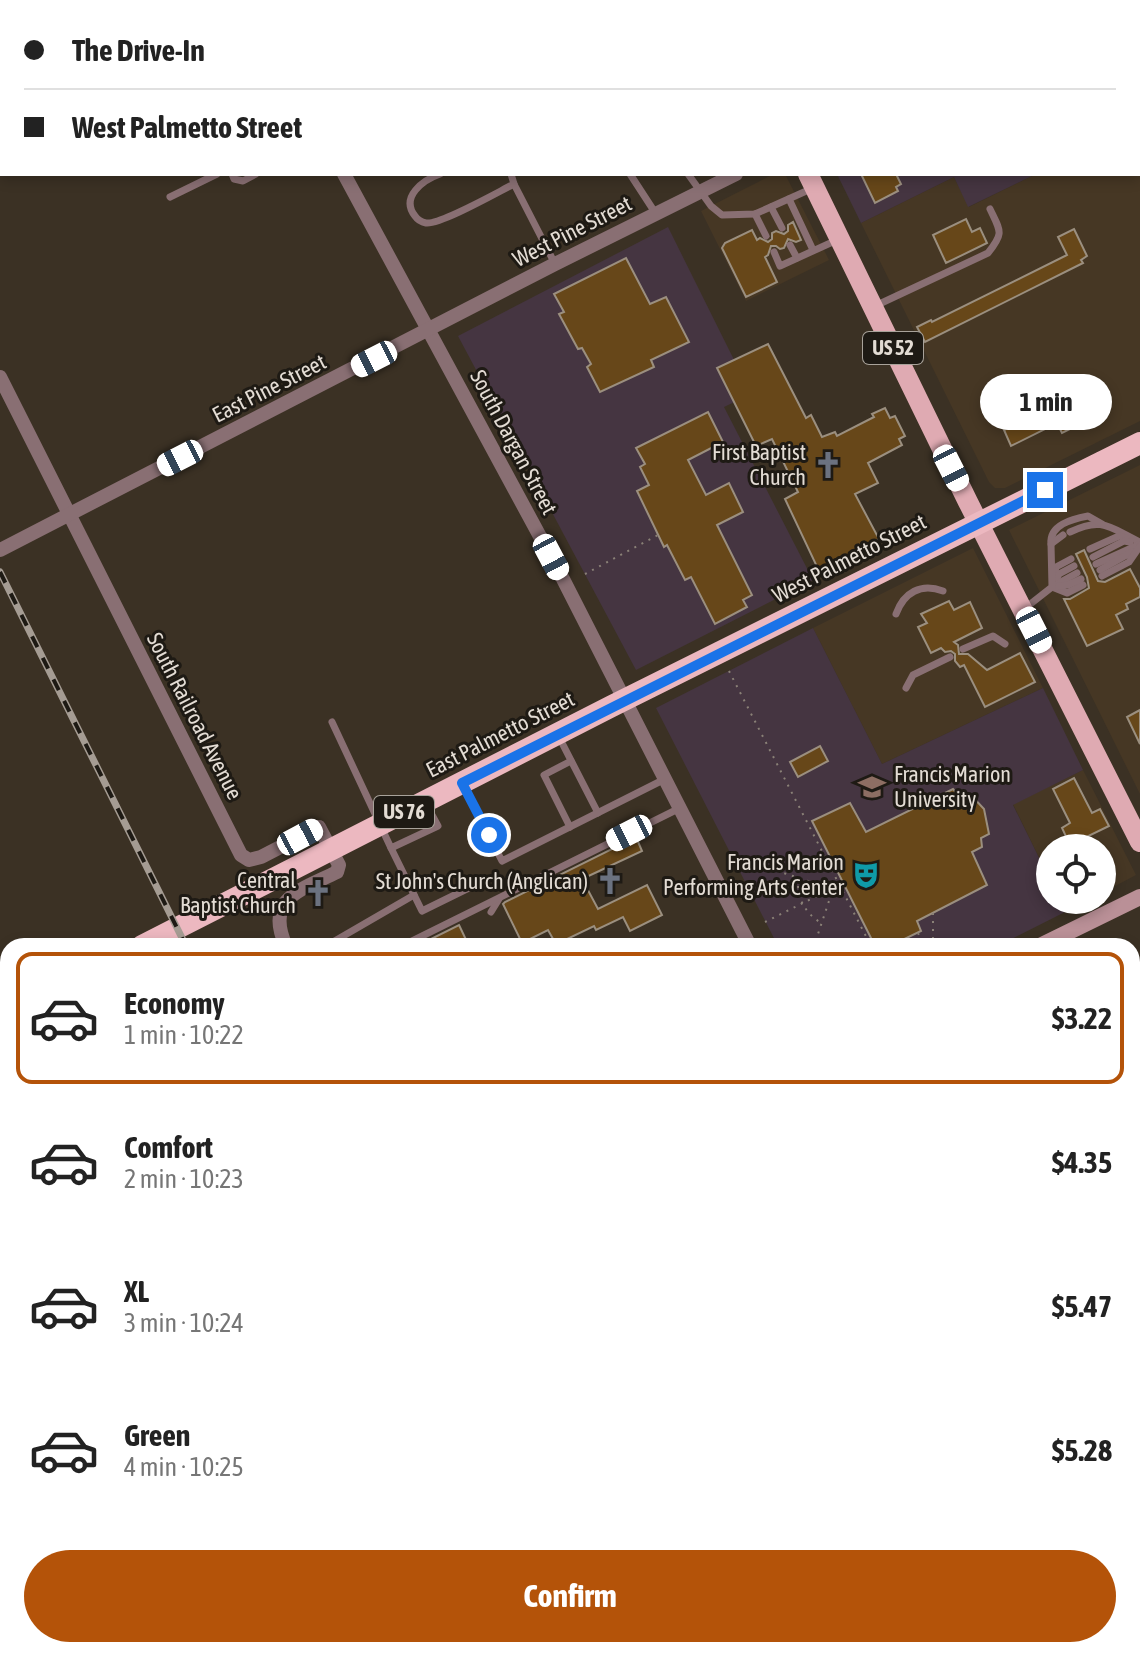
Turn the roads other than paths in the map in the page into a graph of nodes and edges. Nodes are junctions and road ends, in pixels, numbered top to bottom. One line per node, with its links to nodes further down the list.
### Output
1 (213, 176): 13 (lane)
2 (233, 176): 3 (lane)
3 (252, 176)
4 (345, 176): 28 (street, South Dargan Street)
5 (434, 176): 11 (lane)
6 (512, 176): 11 (lane)
7 (631, 176): 17 (lane)
8 (690, 176): 12 (lane)
9 (732, 176): 12 (street, West Pine Street)
10 (811, 180): 14 (lane); 21 (main road, US 52)
11 (514, 184): 26 (lane)
12 (701, 192): 17 (street, West Pine Street); 18 (lane)
13 (170, 197)
14 (789, 199): 15 (lane); 23 (lane)
15 (771, 207): 18 (lane); 19 (lane)
16 (990, 209): 27 (lane)
17 (656, 214): 26 (street, West Pine Street)
18 (755, 214): 20 (lane)
19 (782, 228)
20 (766, 236)
21 (839, 239): 23 (lane); 27 (main road, US 52)
22 (790, 245): 25 (lane)
23 (813, 250): 25 (lane)
24 (774, 252): 25 (lane)
25 (797, 258)
26 (555, 264): 28 (street, West Pine Street)
27 (873, 307): 32 (main road, US 52)
28 (429, 330): 31 (street, East Pine Street); 47 (street, South Dargan Street)
29 (0, 377): 31 (street, South Railroad Avenue)
30 (1140, 443): 32 (highway, West Palmetto Street / US 76)
31 (69, 515): 36 (street, East Pine Street); 60 (street, South Railroad Avenue)
32 (979, 522): 41 (main road, US 52); 47 (highway, West Palmetto Street / US 76)
33 (1102, 524): 34 (lane); 34 (lane); 35 (lane)
34 (1051, 544): 39 (lane)
35 (1140, 544): 37 (lane); 37 (lane); 37 (lane)
36 (0, 550)
37 (1096, 563)
38 (1077, 572): 39 (lane); 39 (lane); 39 (lane)
39 (1052, 587): 41 (lane)
40 (943, 591): 42 (lane)
41 (1024, 610): 58 (main road, US 52)
42 (896, 614)
43 (1005, 644): 44 (lane)
44 (963, 649)
45 (950, 657): 46 (lane)
46 (906, 688)
47 (625, 700): 49 (highway, East Palmetto Street / US 76); 51 (street, South Dargan Street)
48 (332, 722): 56 (lane)
49 (558, 734): 50 (lane); 52 (highway, East Palmetto Street / US 76)
50 (571, 761): 55 (lane); 57 (lane)
51 (665, 779): 54 (street, South Dargan Street); 55 (lane)
52 (462, 783): 53 (highway, East Palmetto Street / US 76); 57 (lane)
53 (425, 802): 56 (highway, East Palmetto Street / US 76); 59 (lane)
54 (680, 808): 63 (lane); 72 (street, South Dargan Street)
55 (598, 813): 57 (lane)
56 (380, 825): 59 (lane); 60 (highway, East Palmetto Street / US 76)
57 (570, 827)
58 (1140, 842)
59 (391, 848): 62 (lane)
60 (331, 850): 68 (highway, East Palmetto Street / US 76); 69 (street)
61 (479, 883): 62 (lane)
62 (414, 895): 70 (lane)
63 (501, 897): 65 (lane); 66 (lane)
64 (1140, 897): 73 (main road)
65 (491, 912)
66 (466, 914): 67 (lane); 71 (lane)
67 (477, 918)
68 (158, 938)
69 (283, 938)
70 (340, 938)
71 (418, 938)
72 (746, 938)
73 (1056, 938)

